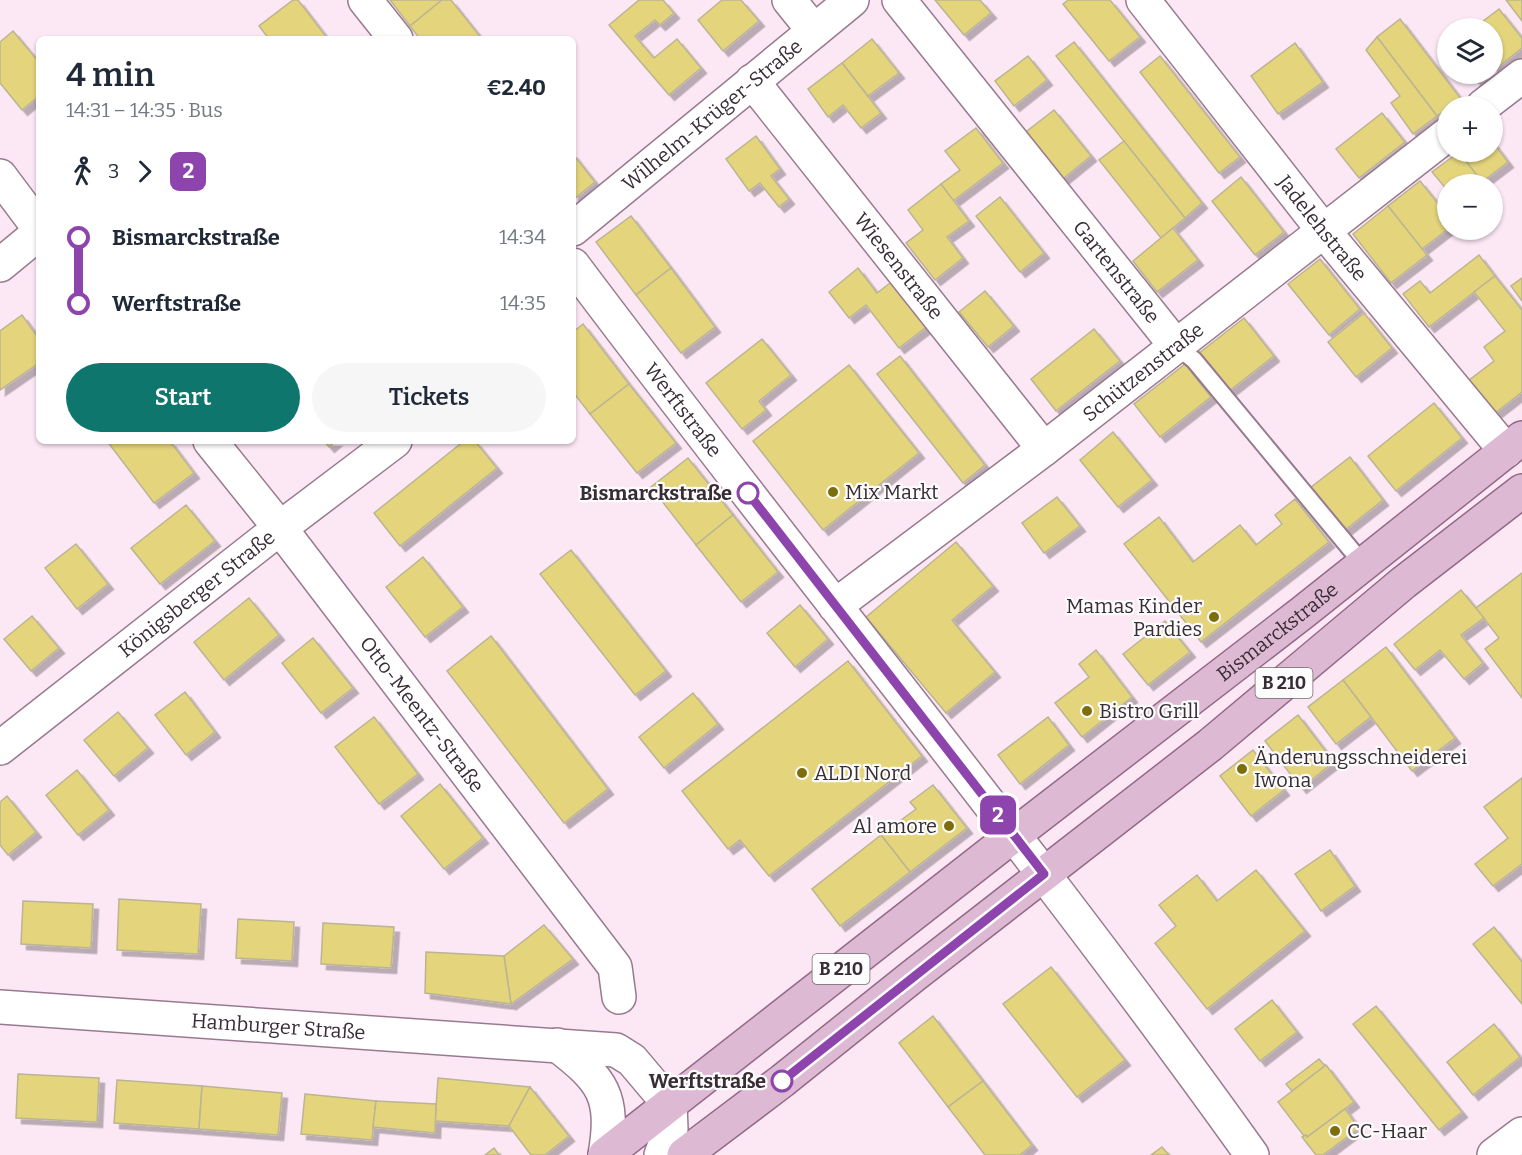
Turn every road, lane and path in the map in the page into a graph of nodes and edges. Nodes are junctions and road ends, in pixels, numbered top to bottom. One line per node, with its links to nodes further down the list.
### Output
1 (365, 0): 7 (street)
2 (789, 0): 6 (street)
3 (852, 0): 6 (street, Wilhelm-Krüger-Straße)
4 (899, 0): 20 (street, Gartenstraße)
5 (1143, 0): 15 (street, Jadelehstraße)
6 (814, 31): 9 (street, Wilhelm-Krüger-Straße)
7 (394, 36)
8 (1522, 76): 10 (street)
9 (752, 81): 14 (street, Wilhelm-Krüger-Straße); 24 (street, Wiesenstraße)
10 (1496, 96)
11 (1437, 143): 15 (street, Schützenstraße)
12 (0, 176): 13 (street)
13 (36, 224)
14 (576, 228)
15 (1323, 231): 20 (street, Schützenstraße); 23 (street, Jadelehstraße)
16 (36, 236): 17 (street)
17 (0, 266)
18 (576, 275): 19 (street, Werftstraße)
19 (583, 299): 28 (street, Werftstraße)
20 (1176, 346): 24 (street, Schützenstraße); 27 (lane, Gartenstraße)
21 (212, 444): 26 (street, Otto-Meentz-Straße)
22 (391, 444): 26 (street, Königsberger Straße)
23 (1514, 444): 27 (main road, Bismarckstraße / B 210)
24 (1044, 449): 28 (street, Schützenstraße)
25 (1522, 491): 31 (main road, B 210)
26 (280, 528): 29 (street, Königsberger Straße); 32 (street, Otto-Meentz-Straße)
27 (1363, 564): 30 (main road, Bismarckstraße / B 210)
28 (835, 606): 30 (street, Werftstraße)
29 (0, 748)
30 (1014, 834): 31 (street, Werftstraße); 35 (main road, Bismarckstraße / B 210)
31 (1044, 874): 39 (main road, B 210); 40 (street, Werftstraße)
32 (619, 997)
33 (0, 1007): 34 (street, Hamburger Straße)
34 (557, 1045): 35 (street, Hamburger Straße); 37 (street)
35 (670, 1105): 37 (main road, Bismarckstraße / B 210); 38 (street)
36 (1522, 1134): 41 (street)
37 (605, 1155)
38 (662, 1155)
39 (684, 1155)
40 (1252, 1155)
41 (1494, 1155)

